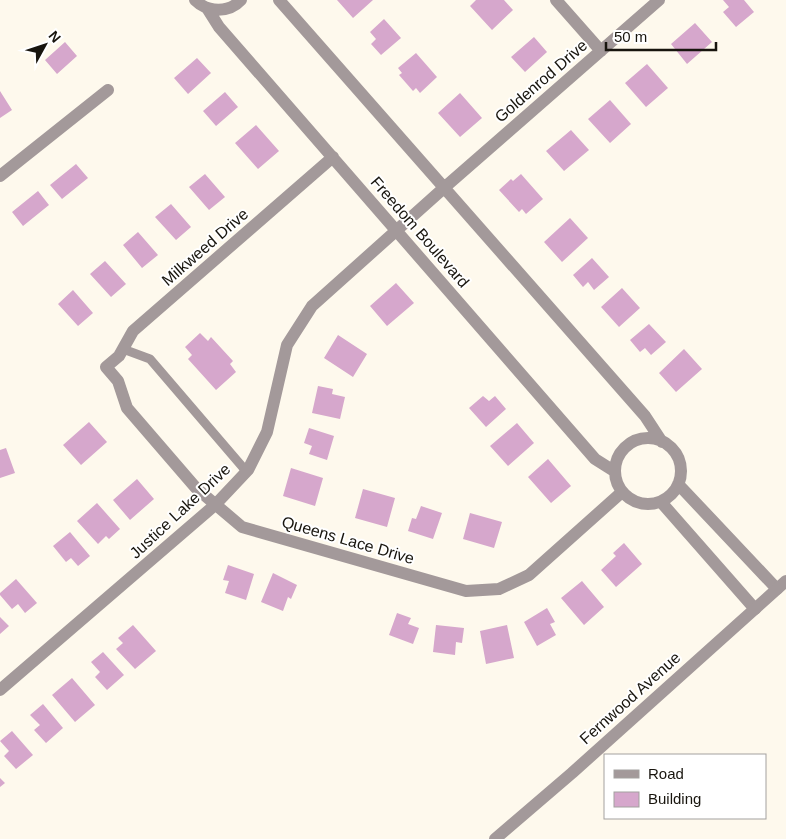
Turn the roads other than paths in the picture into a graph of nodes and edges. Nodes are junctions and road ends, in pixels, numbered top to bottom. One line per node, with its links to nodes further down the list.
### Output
1 (195, 0): 6 (street)
2 (241, 0): 6 (street)
3 (279, 0): 11 (street)
4 (556, 0): 7 (street)
5 (659, 0): 7 (street, Goldenrod Drive)
6 (207, 8): 9 (street, Freedom Boulevard)
7 (601, 51): 11 (street, Goldenrod Drive)
8 (108, 90): 10 (street)
9 (333, 157): 12 (street, Freedom Boulevard); 13 (street, Milkweed Drive)
10 (0, 176)
11 (445, 187): 12 (street, Justice Lake Drive); 15 (street)
12 (397, 231): 16 (street, Justice Lake Drive); 17 (street, Freedom Boulevard)
13 (123, 349): 14 (street, Milkweed Drive); 16 (lane)
14 (106, 367): 21 (street, Queens Lace Drive)
15 (662, 442): 17 (street); 18 (street)
16 (246, 471): 21 (street, Justice Lake Drive)
17 (614, 471): 19 (street)
18 (678, 484): 20 (street); 22 (street)
19 (622, 492): 20 (street); 21 (street, Queens Lace Drive)
20 (661, 502): 23 (street)
21 (215, 504): 24 (street, Justice Lake Drive)
22 (781, 585): 23 (street, Fernwood Avenue)
23 (755, 608): 25 (street, Fernwood Avenue)
24 (0, 690)
25 (495, 839)

